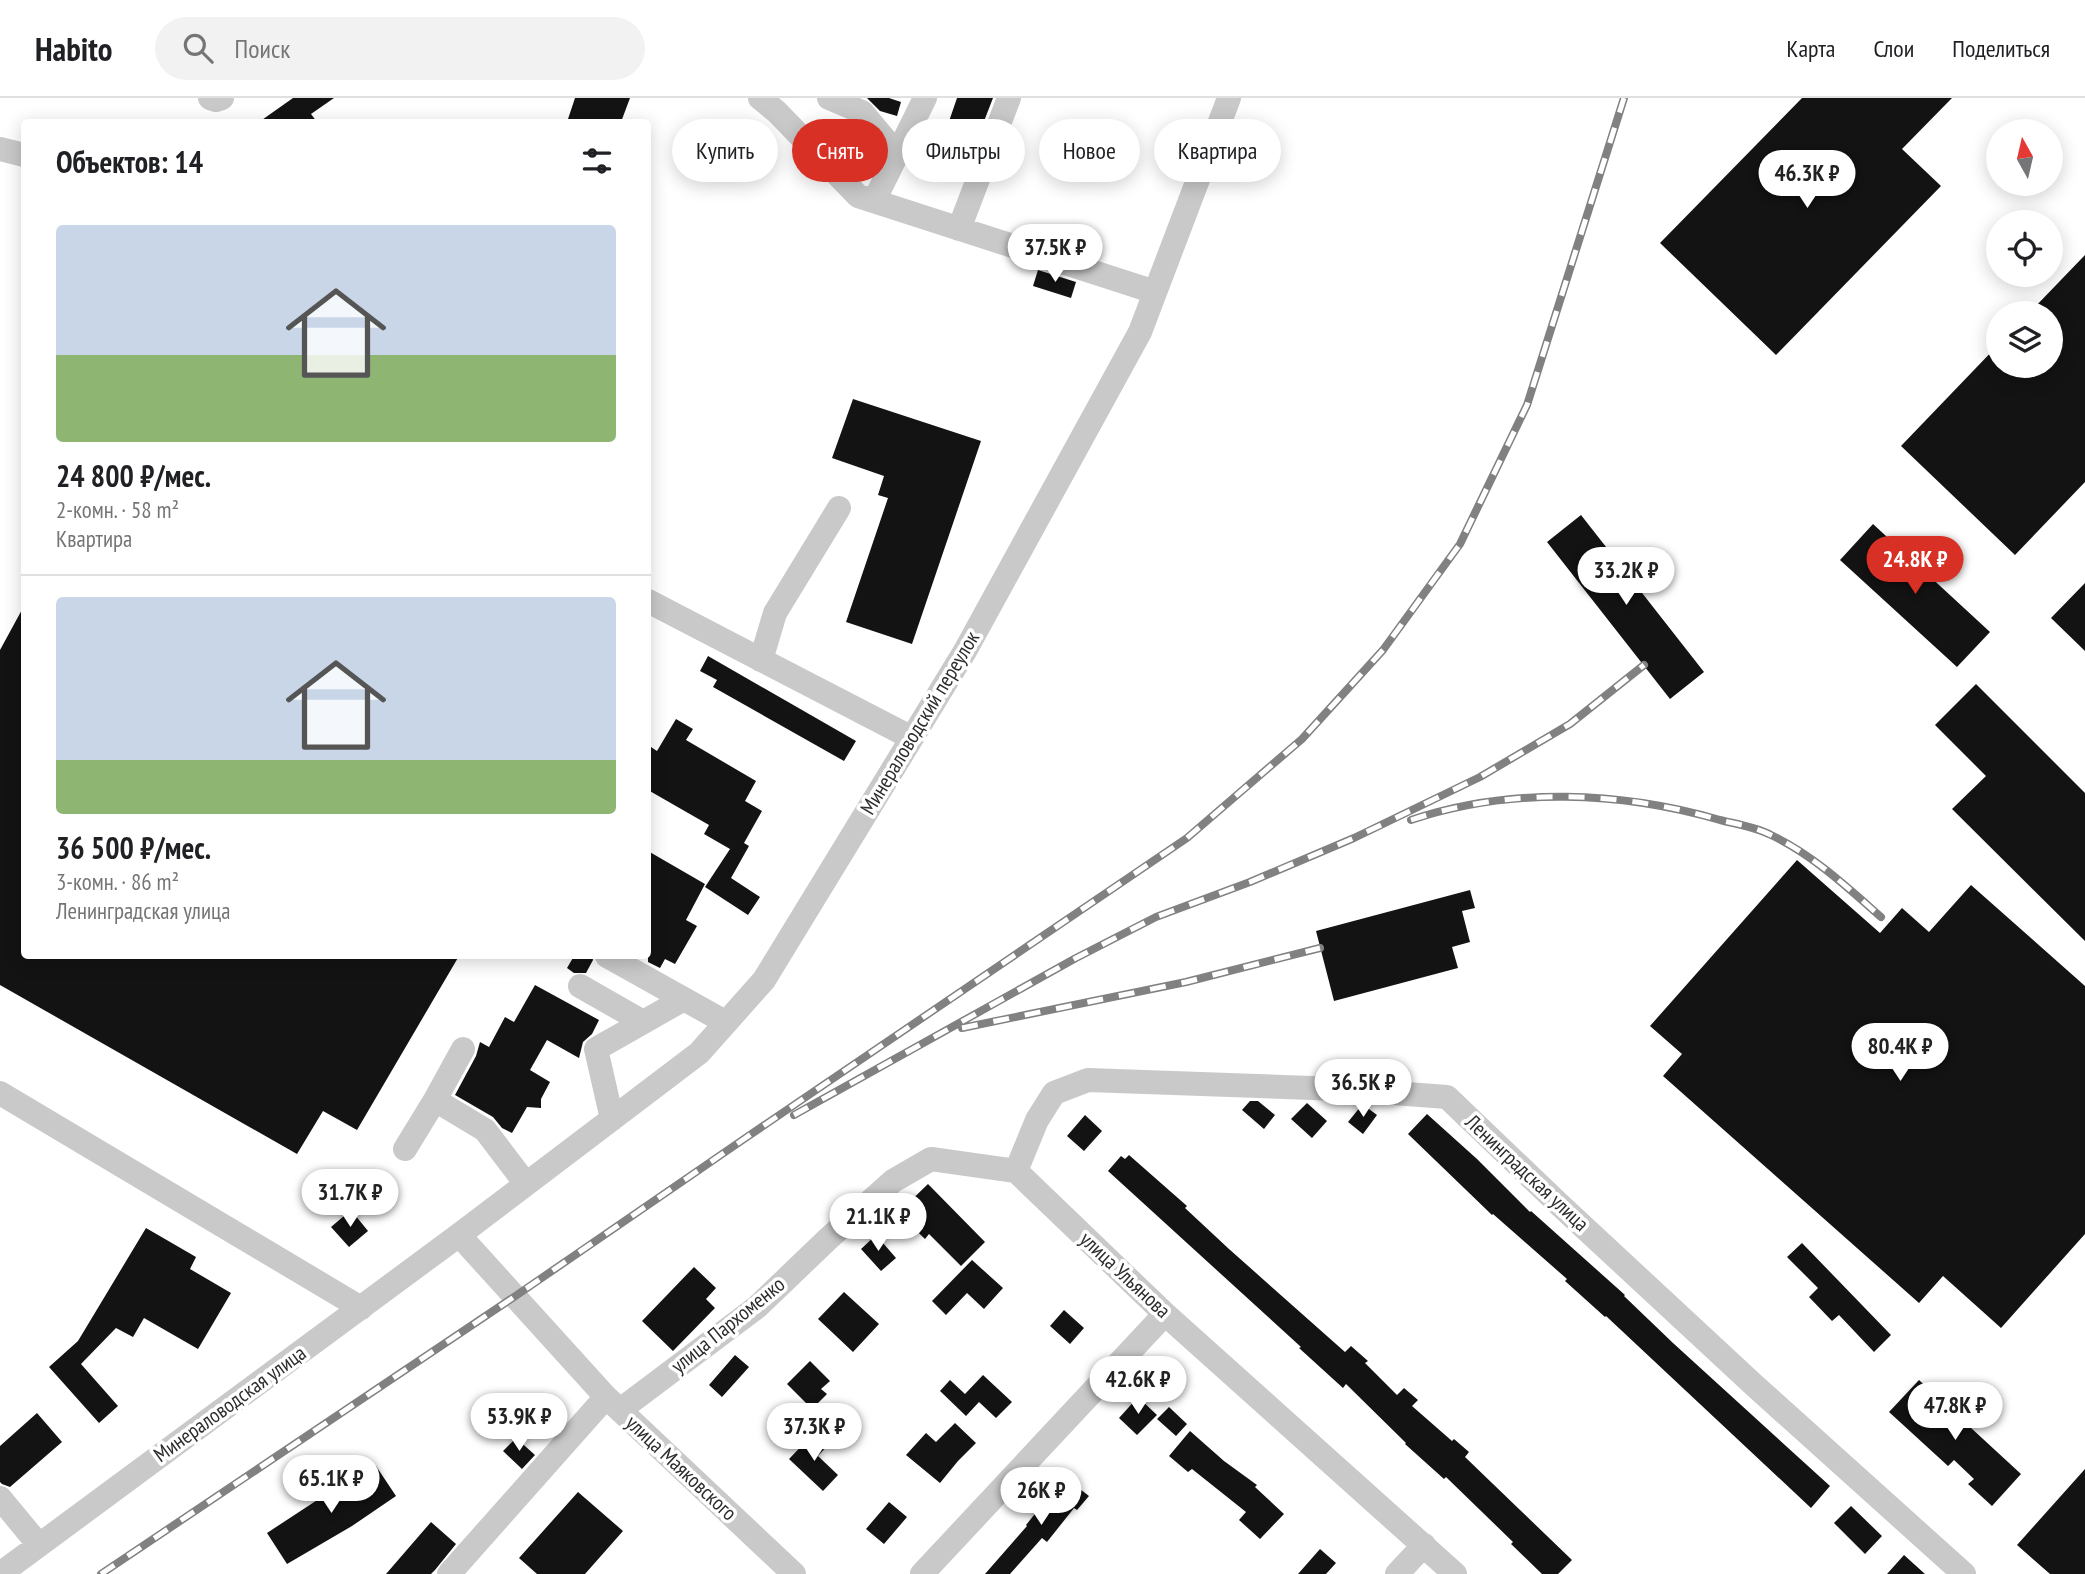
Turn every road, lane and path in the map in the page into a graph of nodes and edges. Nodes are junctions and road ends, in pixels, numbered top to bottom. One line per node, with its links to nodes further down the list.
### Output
1 (210, 98): 2 (street)
2 (222, 98)
3 (829, 98): 10 (street)
4 (925, 98): 10 (street)
5 (1009, 98): 12 (street)
6 (1229, 98): 13 (street, Минераловодский переулок)
7 (772, 103): 11 (street)
8 (0, 149): 9 (street)
9 (21, 154)
10 (897, 154): 11 (street)
11 (874, 201): 12 (street)
12 (959, 229): 13 (street)
13 (1155, 292): 17 (street, Минераловодский переулок)
14 (839, 508): 16 (street)
15 (651, 603): 16 (street)
16 (761, 660): 17 (street)
17 (912, 738): 22 (street, Минераловодский переулок)
18 (612, 959): 20 (street)
19 (580, 986): 21 (street)
20 (684, 999): 21 (street); 22 (street)
21 (643, 1022): 26 (street)
22 (725, 1022): 26 (street, Минераловодский переулок)
23 (463, 1049): 25 (street)
24 (0, 1093): 31 (street)
25 (435, 1100): 27 (street); 29 (street)
26 (612, 1119): 29 (street, Минераловодский переулок)
27 (405, 1149)
28 (1016, 1171): 32 (street, улица Ульянова); 33 (street, улица Пархоменко); 43 (street, Ленинградская улица)
29 (526, 1184): 30 (street, Минераловодский переулок)
30 (459, 1235): 31 (street, Минераловодская улица); 33 (street, улица Маяковского)
31 (361, 1308): 35 (street, Минераловодская улица)
32 (1166, 1314): 36 (street, улица Ульянова); 40 (street)
33 (613, 1403): 38 (street, улица Пархоменко); 39 (street, улица Маяковского)
34 (0, 1498): 35 (street)
35 (40, 1545): 37 (street, Минераловодская улица)
36 (1424, 1545): 41 (street); 42 (street, улица Ульянова)
37 (0, 1574)
38 (449, 1574)
39 (794, 1574)
40 (922, 1574)
41 (1397, 1574)
42 (1455, 1574)
43 (1964, 1574)

